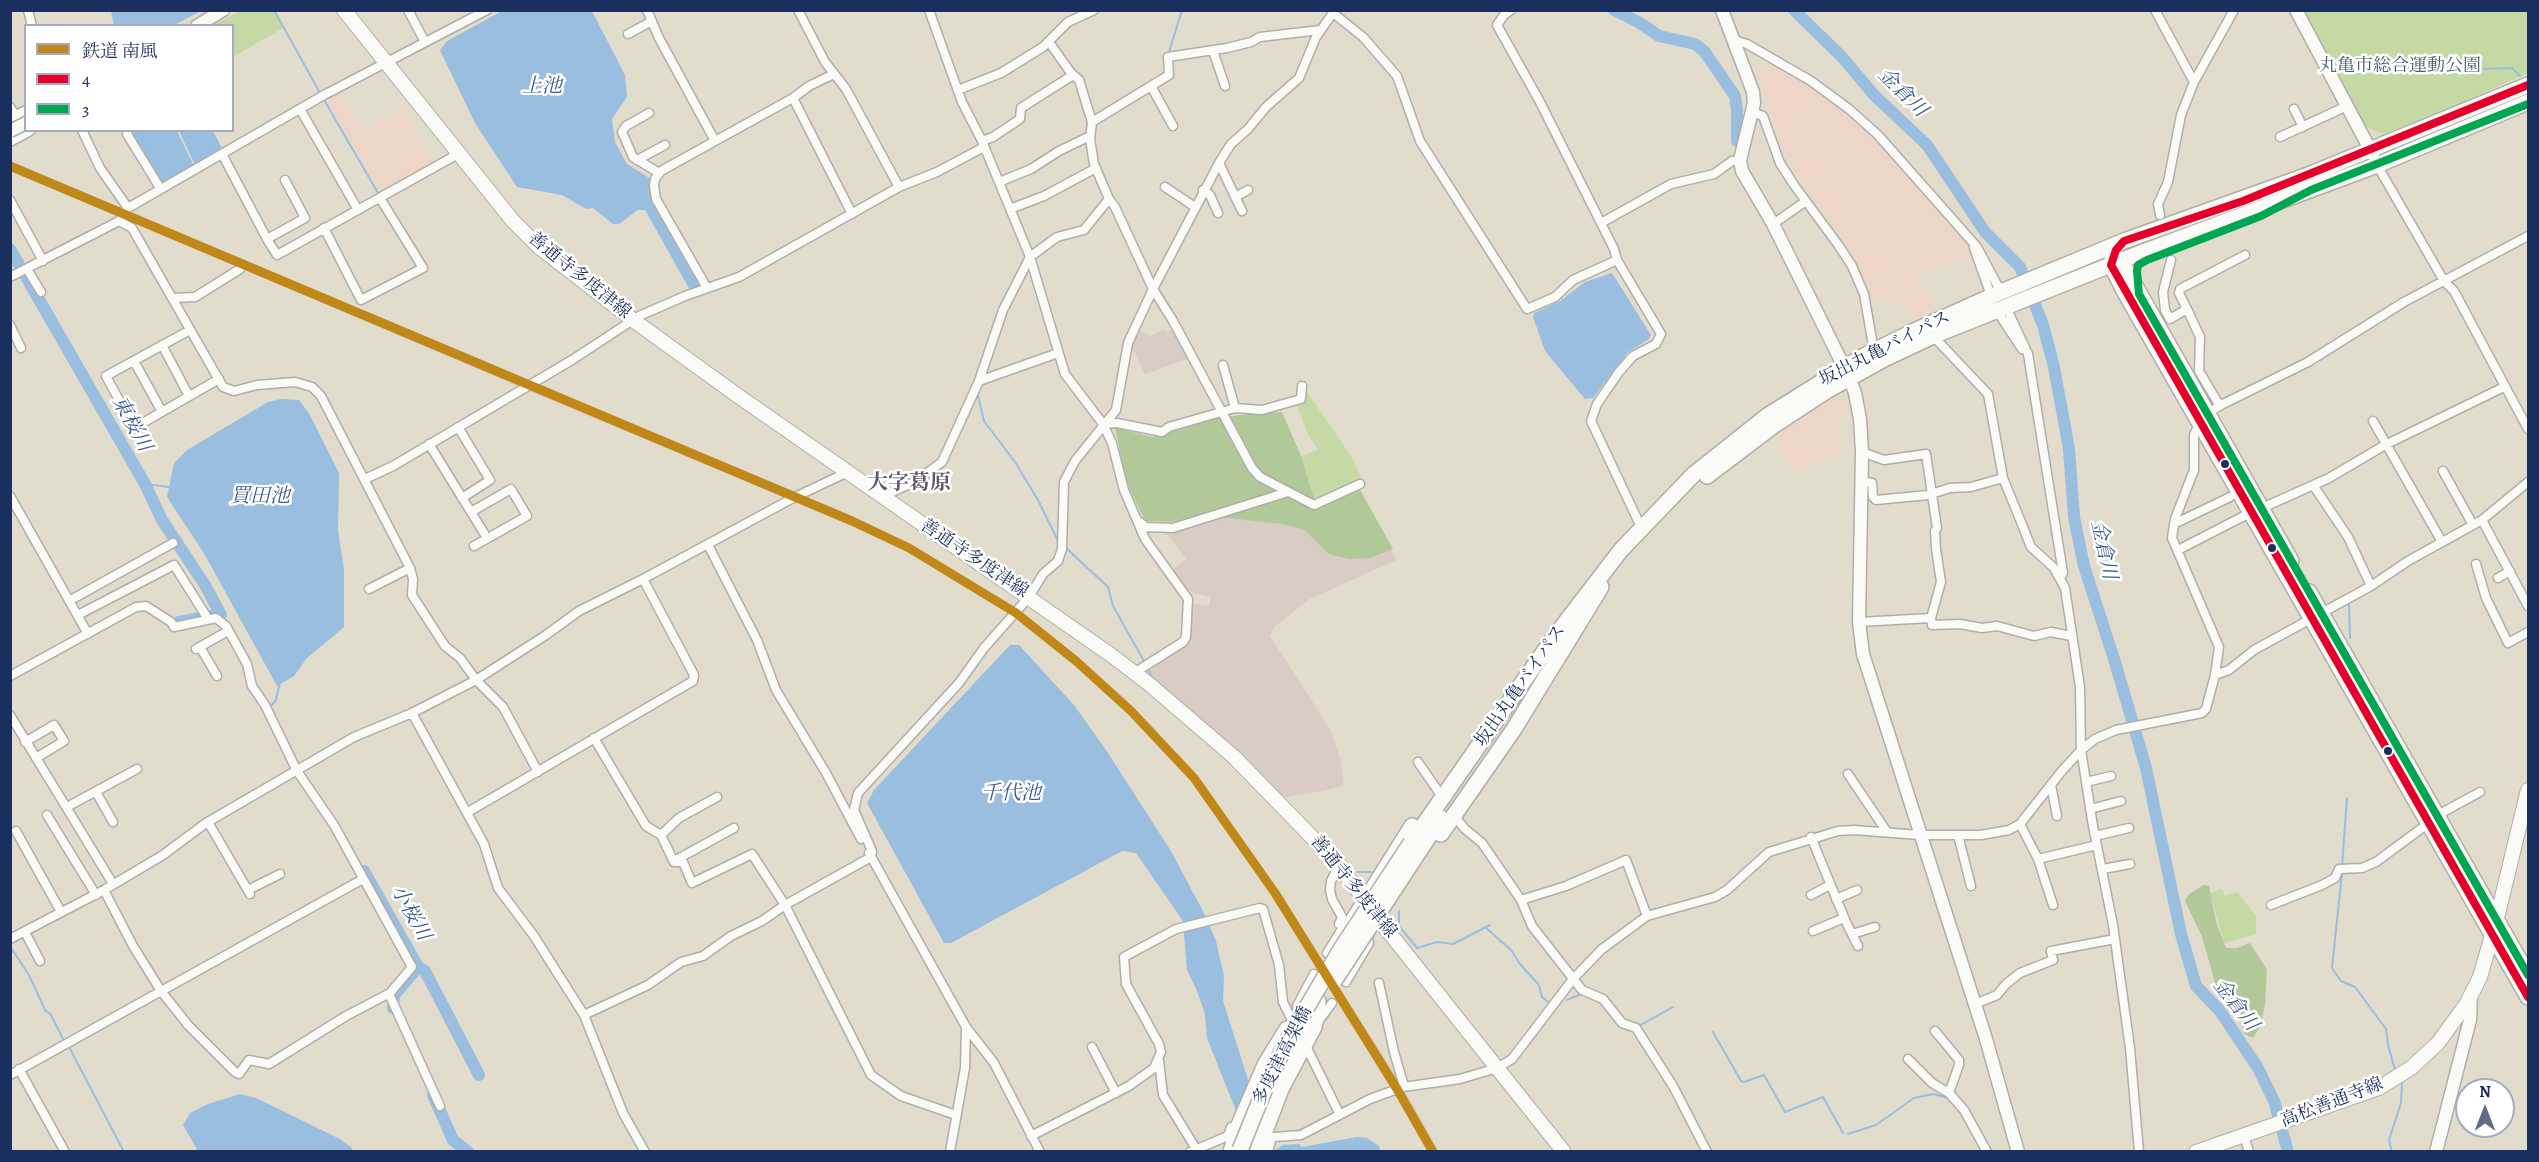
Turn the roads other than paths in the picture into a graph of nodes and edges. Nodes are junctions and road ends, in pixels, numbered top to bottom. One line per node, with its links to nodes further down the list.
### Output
1 (223, 10): 16 (street)
2 (344, 10): 23 (main road, 善通寺多度津線)
3 (408, 10): 20 (street)
4 (487, 10): 20 (street)
5 (647, 10): 15 (street)
6 (798, 10): 24 (street)
7 (929, 10): 31 (street)
8 (1094, 10): 21 (street)
9 (1511, 10): 83 (street)
10 (1722, 10): 19 (street)
11 (2155, 10): 27 (street)
12 (2234, 10): 27 (street)
13 (2296, 10): 34 (street)
14 (1334, 12): 17 (street); 92 (street)
15 (652, 21): 18 (street); 49 (street)
16 (200, 24)
17 (1320, 30): 22 (street); 58 (street)
18 (628, 34)
19 (1734, 40): 38 (street); 104 (street)
20 (425, 42): 23 (street)
21 (1048, 42): 25 (street); 31 (street)
22 (1213, 51): 28 (street); 29 (street)
23 (386, 64): 36 (street); 54 (main road, 善通寺多度津線)
24 (834, 74): 32 (street); 63 (street)
25 (1073, 75): 41 (street); 51 (street)
26 (2529, 81): 35 (highway)
27 (2194, 82): 81 (street)
28 (1151, 86): 41 (street); 42 (street)
29 (1225, 86)
30 (2529, 86): 35 (highway, 坂出丸亀バイパス)
31 (958, 90): 51 (street)
32 (793, 98): 49 (street); 80 (street)
33 (2529, 103): 55 (highway, 坂出丸亀バイパス)
34 (2347, 106): 43 (street); 55 (street)
35 (2480, 106): 55 (highway, 坂出丸亀バイパス)
36 (300, 109): 53 (street); 77 (street)
37 (2294, 109): 43 (street)
38 (1752, 112): 57 (street); 73 (street)
39 (649, 113): 56 (street)
40 (20, 121): 44 (street, bridge); 50 (street)
41 (1092, 122): 47 (street)
42 (1173, 126)
43 (2302, 127): 48 (street)
44 (10, 131)
45 (83, 132): 75 (street)
46 (128, 132): 65 (street)
47 (1090, 136): 59 (street); 61 (street)
48 (2280, 137)
49 (715, 141): 60 (street)
50 (10, 142)
51 (983, 144): 61 (street); 63 (street)
52 (665, 145): 56 (street)
53 (222, 154): 65 (street); 87 (street)
54 (458, 154): 70 (street); 110 (main road, 善通寺多度津線)
55 (2374, 158): 68 (highway, 坂出丸亀バイパス); 91 (highway, 坂出丸亀バイパス); 101 (street)
56 (637, 160): 60 (street)
57 (1740, 160): 83 (street); 84 (street)
58 (1219, 163): 66 (street); 69 (street)
59 (1096, 168): 71 (street); 76 (street)
60 (659, 173): 102 (street)
61 (999, 182): 76 (street)
62 (290, 184): 87 (street)
63 (899, 187): 80 (street)
64 (1165, 187): 74 (street)
65 (160, 189): 75 (street)
66 (1203, 190): 74 (street); 79 (street)
67 (1248, 190): 69 (street)
68 (2311, 190): 88 (highway, 坂出丸亀バイパス); 95 (highway)
69 (1235, 197): 78 (street)
70 (380, 198): 77 (street); 85 (street)
71 (1109, 200): 90 (street); 103 (street)
72 (10, 201): 94 (street)
73 (1806, 201): 84 (street); 116 (street)
74 (1195, 207): 103 (street)
75 (128, 208): 82 (street)
76 (1010, 209): 90 (street)
77 (358, 210): 85 (street)
78 (1242, 211)
79 (1218, 213)
80 (852, 214): 102 (street)
81 (2160, 215)
82 (119, 221): 94 (street); 107 (street)
83 (1601, 223): 92 (street)
84 (1773, 224): 120 (street)
85 (324, 228): 87 (street)
86 (2529, 236): 101 (street)
87 (267, 238)
88 (2171, 241): 91 (highway, 坂出丸亀バイパス); 95 (highway)
89 (2245, 255): 108 (street)
90 (1030, 257): 117 (street); 122 (street)
91 (2112, 258): 98 (highway, 坂出丸亀バイパス); 99 (highway, 坂出丸亀バイパス); 106 (highway)
92 (1617, 260): 157 (street)
93 (2171, 260): 108 (street)
94 (43, 261): 97 (street)
95 (2138, 265): 106 (highway)
96 (240, 269): 107 (street)
97 (25, 270): 100 (street); 105 (street)
98 (2094, 272): 99 (highway, 坂出丸亀バイパス); 106 (highway)
99 (2066, 275): 104 (highway, 坂出丸亀バイパス); 109 (highway, 坂出丸亀バイパス)
100 (10, 277)
101 (2444, 281): 124 (street); 129 (street)
102 (707, 288): 110 (street)
103 (1153, 289): 128 (street); 131 (street)
104 (1995, 291): 116 (highway, 坂出丸亀バイパス)
105 (41, 292)
106 (2133, 295): 129 (highway)
107 (172, 298): 112 (street)
108 (2187, 309): 129 (street)
109 (2004, 312): 113 (highway, 坂出丸亀バイパス); 168 (street)
110 (633, 320): 132 (street); 138 (main road, 善通寺多度津線)
111 (10, 325): 115 (street)
112 (190, 330): 114 (street); 121 (street)
113 (1933, 336): 120 (highway, 坂出丸亀バイパス); 139 (street)
114 (162, 345): 118 (street); 125 (street)
115 (21, 348)
116 (1874, 351): 120 (highway, 坂出丸亀バイパス)
117 (1058, 353): 122 (street); 131 (street)
118 (134, 361): 127 (street); 127 (street)
119 (1224, 365): 126 (street)
120 (1847, 372): 136 (street); 157 (highway, 坂出丸亀バイパス); 171 (highway, 坂出丸亀バイパス)
121 (219, 379): 125 (street); 140 (street)
122 (979, 381): 148 (street)
123 (1302, 386): 126 (street)
124 (2504, 387): 133 (street); 135 (street)
125 (189, 396): 127 (street)
126 (1235, 408): 128 (street)
127 (162, 412)
128 (1222, 412): 131 (street); 145 (street)
129 (2209, 414): 151 (highway); 155 (street)
130 (2373, 421): 135 (street)
131 (1103, 424): 154 (street); 174 (street)
132 (458, 427): 134 (street); 150 (street)
133 (2529, 429)
134 (429, 444): 140 (street); 150 (street)
135 (2385, 445): 144 (street); 159 (street)
136 (1862, 452): 141 (street); 146 (street)
137 (2443, 471): 156 (street)
138 (848, 472): 148 (main road, 善通寺多度津線); 161 (street)
139 (2003, 478): 146 (street); 168 (street)
140 (365, 480): 166 (street)
141 (1861, 481): 146 (street); 181 (street)
142 (2529, 482): 153 (street)
143 (1360, 484): 145 (street)
144 (2313, 485): 151 (street); 172 (street)
145 (1288, 492): 154 (street)
146 (1932, 493): 180 (street)
147 (10, 496): 175 (street)
148 (882, 497): 174 (main road, 善通寺多度津線)
149 (2230, 497): 155 (street)
150 (462, 498): 152 (street)
151 (2257, 511): 164 (street); 179 (highway)
152 (471, 512): 158 (street); 158 (street)
153 (2482, 520): 156 (street); 167 (street)
154 (1137, 521): 186 (street)
155 (2174, 525): 164 (street)
156 (2473, 525): 159 (street)
157 (1641, 527): 163 (highway, 坂出丸亀バイパス)
158 (487, 538): 162 (street)
159 (2442, 542): 172 (street)
160 (173, 543): 175 (street)
161 (708, 545): 170 (street); 231 (street)
162 (474, 546)
163 (1621, 550): 205 (highway); 230 (highway, 坂出丸亀バイパス)
164 (2178, 550): 187 (street)
165 (2476, 564): 183 (street)
166 (410, 567): 173 (street); 190 (street)
167 (2510, 571): 169 (street); 176 (street)
168 (2060, 578): 185 (street)
169 (2498, 578)
170 (643, 579): 190 (street); 193 (street)
171 (1603, 585): 214 (highway); 230 (highway, 坂出丸亀バイパス)
172 (2372, 586): 179 (street)
173 (369, 589)
174 (1029, 597): 186 (main road, 善通寺多度津線); 231 (street)
175 (69, 601): 177 (street)
176 (2529, 606)
177 (78, 615): 178 (street); 184 (street)
178 (207, 617): 182 (street); 184 (street)
179 (2318, 617): 187 (street); 217 (highway)
180 (1931, 618): 181 (street); 185 (street)
181 (1859, 622): 226 (street)
182 (228, 631): 189 (street); 199 (street)
183 (2529, 632)
184 (88, 634): 188 (street)
185 (2071, 636): 195 (street)
186 (1134, 672): 235 (main road, 善通寺多度津線)
187 (2215, 675): 195 (street)
188 (10, 676)
189 (217, 676)
190 (476, 680): 191 (street); 200 (street)
191 (412, 713): 199 (street); 213 (street)
192 (10, 715): 194 (street)
193 (594, 738): 200 (street); 225 (street)
194 (26, 742): 196 (street); 196 (street)
195 (2081, 750): 203 (street); 204 (street)
196 (36, 758): 211 (street)
197 (1418, 762): 205 (street)
198 (137, 769): 207 (street)
199 (297, 771): 219 (street); 238 (street)
200 (538, 772): 213 (street)
201 (1848, 774): 224 (street)
202 (2111, 776): 203 (street)
203 (2086, 782): 212 (street)
204 (2052, 785): 216 (street); 220 (street)
205 (1438, 790): 247 (highway)
206 (2529, 790): 239 (main road, 高松善通寺線)
207 (96, 792): 211 (street); 218 (street)
208 (2480, 792): 217 (street)
209 (717, 797): 225 (street)
210 (2121, 801): 212 (street)
211 (67, 807): 241 (street)
212 (2090, 809): 229 (street)
213 (468, 812): 281 (street)
214 (1453, 814): 249 (street); 256 (highway)
215 (47, 815): 245 (street)
216 (2057, 816)
217 (2434, 819): 240 (highway); 252 (street); 258 (highway)
218 (112, 822)
219 (208, 822): 237 (street); 241 (street)
220 (2020, 824): 227 (street); 232 (street)
221 (734, 828): 233 (street)
222 (2129, 828): 229 (street)
223 (16, 831): 253 (street)
224 (1887, 832): 226 (street); 228 (street)
225 (661, 835): 233 (street)
226 (1920, 835): 227 (street); 280 (street)
227 (1958, 835): 243 (street)
228 (1811, 837): 242 (street); 254 (street)
229 (2096, 841): 232 (street); 236 (street)
230 (1415, 847): 306 (highway, 多度津高架橋, bridge)
231 (871, 857): 250 (street); 284 (street)
232 (2038, 859): 251 (street)
233 (674, 862): 250 (street)
234 (2130, 864): 236 (street)
235 (1339, 865): 247 (main road, 善通寺多度津線); 257 (street)
236 (2103, 869): 265 (street)
237 (280, 874)
238 (363, 879): 276 (street); 278 (street)
239 (2506, 880): 240 (main road); 258 (main road, 高松善通寺線)
240 (2476, 883): 258 (highway)
241 (112, 884): 245 (street)
242 (1830, 885): 246 (street); 248 (street)
243 (1971, 886)
244 (1857, 890): 248 (street)
245 (100, 892): 253 (street); 276 (street)
246 (1811, 895)
247 (1364, 899): 256 (main road, 善通寺多度津線); 257 (highway)
248 (1836, 899): 255 (street)
249 (1521, 900): 254 (street); 273 (street)
250 (785, 905): 281 (street); 299 (street)
251 (2053, 905)
252 (2271, 905)
253 (62, 912): 261 (street)
254 (1647, 916): 273 (street)
255 (1844, 918): 260 (street); 262 (street)
256 (1380, 921): 263 (highway); 292 (main road, 善通寺多度津線)
257 (1344, 925): 263 (street); 263 (highway); 267 (street)
258 (2495, 926): 269 (main road, 高松善通寺線); 270 (highway); 272 (highway)
259 (1875, 927): 262 (street)
260 (1813, 931)
261 (25, 932): 264 (street); 268 (street)
262 (1852, 934): 266 (street)
263 (1367, 936): 274 (street)
264 (10, 939)
265 (2115, 939): 280 (street); 315 (street)
266 (1858, 946)
267 (1327, 953)
268 (40, 961)
269 (2484, 964): 270 (main road); 277 (main road, 高松善通寺線)
270 (2512, 966): 279 (highway)
271 (1314, 974): 282 (street)
272 (2529, 975)
273 (1573, 979): 292 (street); 312 (street)
274 (1346, 982)
275 (1379, 983): 295 (street)
276 (161, 992): 278 (street); 293 (street)
277 (2471, 995): 285 (main road, 高松善通寺線); 287 (street)
278 (391, 997): 298 (street)
279 (2529, 997)
280 (1975, 1004): 314 (street)
281 (584, 1015): 308 (street)
282 (1295, 1017): 283 (street); 283 (highway); 288 (street); 291 (street); 301 (highway)
283 (1314, 1024): 288 (highway)
284 (966, 1027): 299 (street); 303 (street)
285 (2449, 1030): 287 (street); 302 (main road, 高松善通寺線)
286 (1935, 1031): 297 (street)
287 (2465, 1039): 318 (street)
288 (1305, 1044): 300 (street); 304 (highway)
289 (1092, 1047): 296 (street)
290 (1908, 1059): 297 (street)
291 (1159, 1060): 296 (street); 305 (street)
292 (1497, 1068): 295 (street); 311 (main road, 善通寺多度津線)
293 (19, 1069): 294 (street); 307 (street)
294 (10, 1075)
295 (1404, 1086): 300 (street)
296 (1116, 1093): 303 (street)
297 (1949, 1093): 313 (street)
298 (440, 1106)
299 (956, 1115): 309 (street)
300 (1340, 1115): 304 (street)
301 (1238, 1127): 304 (street); 305 (street); 306 (highway)
302 (2245, 1135): 316 (main road, 高松善通寺線); 317 (street)
303 (1032, 1136): 310 (street)
304 (1265, 1145)
305 (1195, 1151)
306 (1240, 1151)
307 (65, 1152)
308 (645, 1152)
309 (950, 1152)
310 (1040, 1152)
311 (1564, 1152)
312 (1707, 1152)
313 (1988, 1152)
314 (2018, 1152)
315 (2139, 1152)
316 (2196, 1152)
317 (2249, 1152)
318 (2436, 1152)

